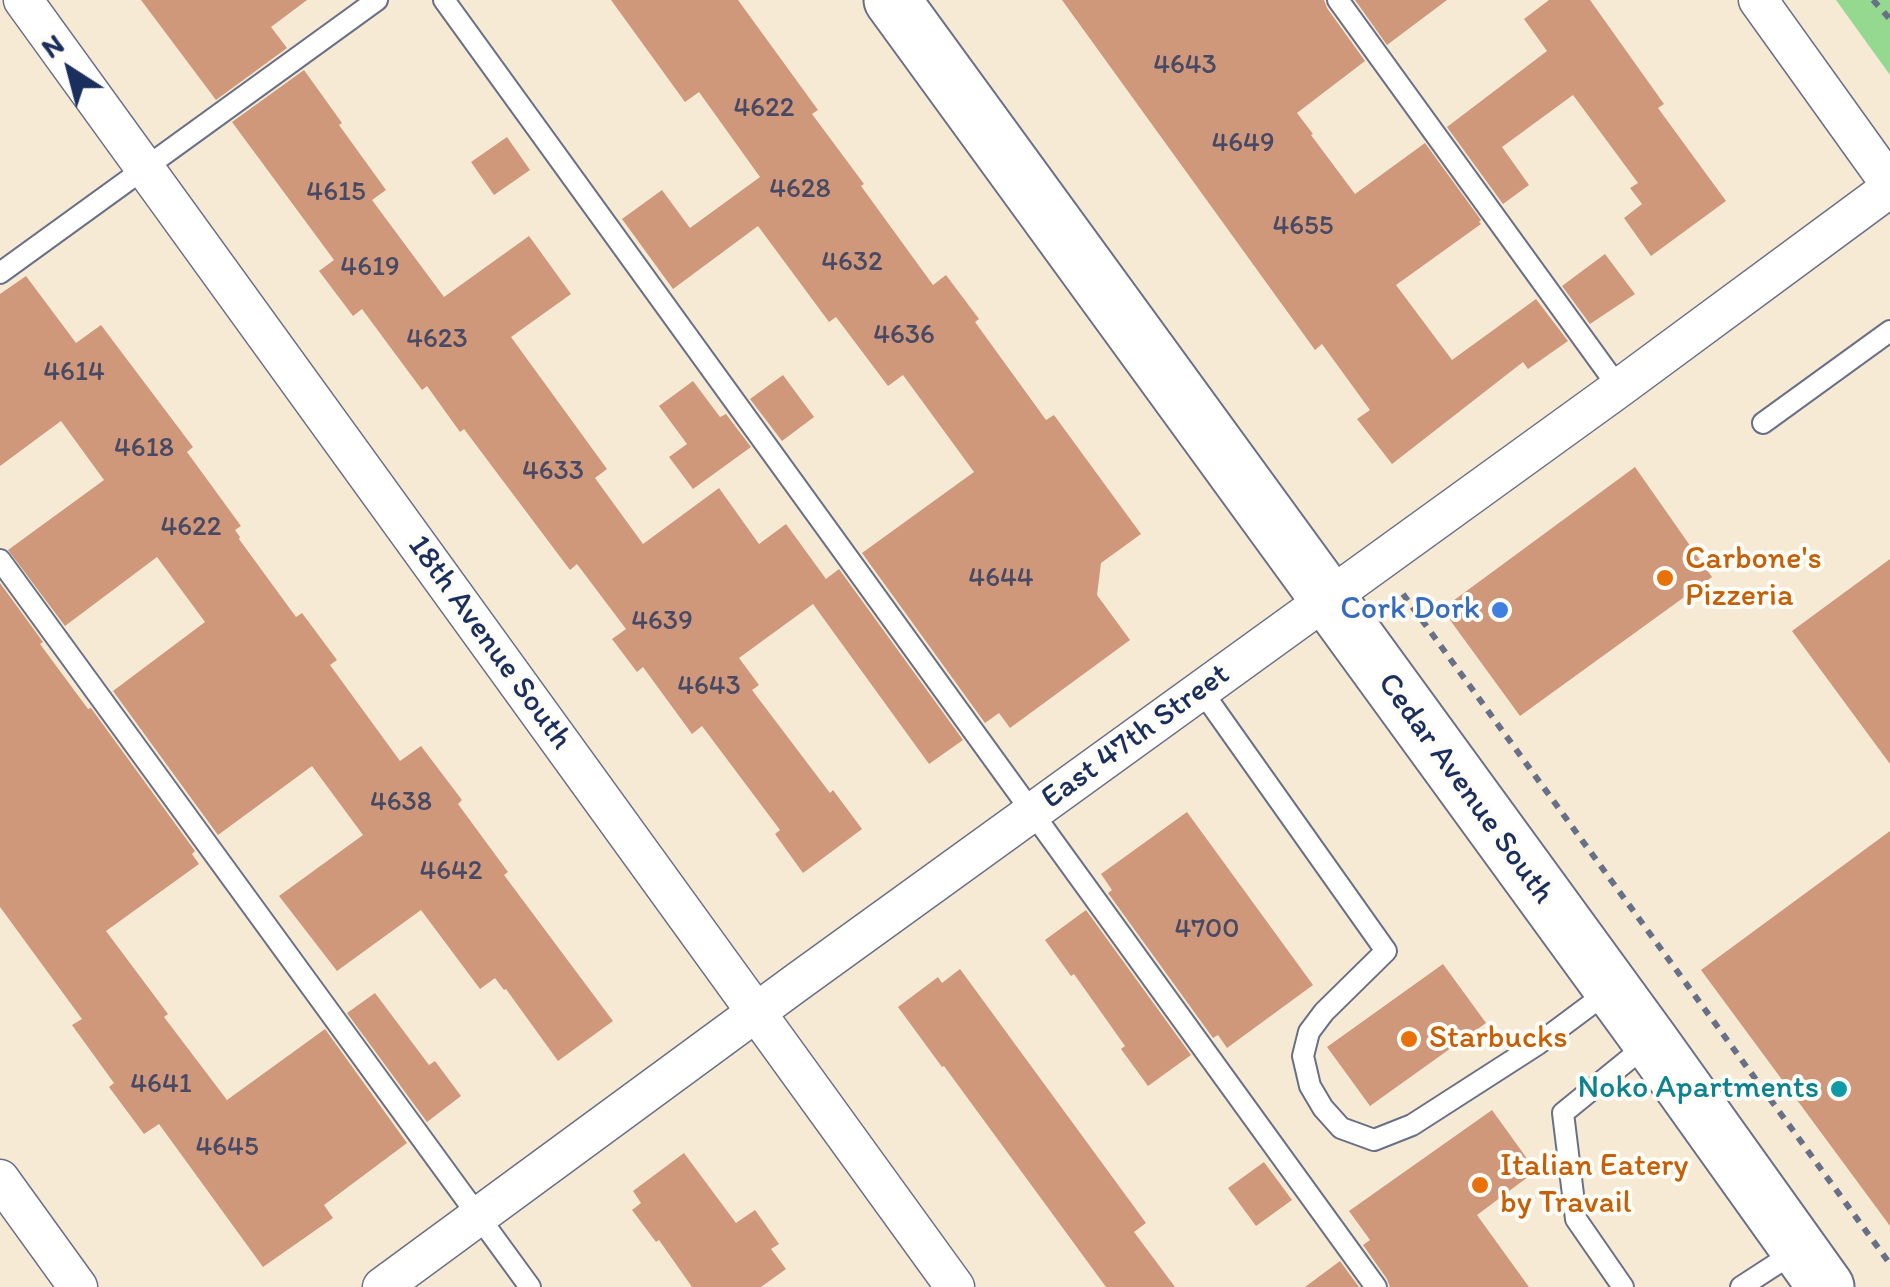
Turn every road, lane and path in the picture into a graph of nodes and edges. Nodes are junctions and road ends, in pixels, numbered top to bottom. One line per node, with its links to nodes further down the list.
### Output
1 (23, 0): 9 (street, 18th Avenue South)
2 (377, 0): 9 (lane)
3 (444, 0): 19 (lane)
4 (892, 0): 16 (main road, Cedar Avenue South)
5 (1338, 0): 13 (lane)
6 (1758, 0): 10 (street)
7 (1873, 0): 8 (path)
8 (1890, 19)
9 (145, 168): 11 (lane); 21 (street, 18th Avenue South)
10 (1890, 186): 13 (street, East 47th Street)
11 (0, 272)
12 (1890, 331): 14 (lane)
13 (1619, 388): 16 (street, East 47th Street)
14 (1763, 424)
15 (0, 560): 24 (lane)
16 (1327, 599): 18 (street, East 47th Street); 20 (main road, Cedar Avenue South)
17 (1411, 604): 25 (path)
18 (1201, 690): 19 (street, East 47th Street); 20 (lane)
19 (1032, 813): 21 (street, East 47th Street); 31 (lane)
20 (1612, 989): 22 (main road, Cedar Avenue South)
21 (756, 1012): 24 (street, East 47th Street); 30 (street, 18th Avenue South)
22 (1651, 1042): 26 (main road, Cedar Avenue South); 32 (lane)
23 (0, 1179): 27 (street)
24 (479, 1215): 28 (street, East 47th Street); 29 (lane)
25 (1890, 1264)
26 (1812, 1268): 33 (lane)
27 (78, 1287)
28 (382, 1287)
29 (530, 1287)
30 (955, 1287)
31 (1376, 1287)
32 (1623, 1287)
33 (1741, 1287)

